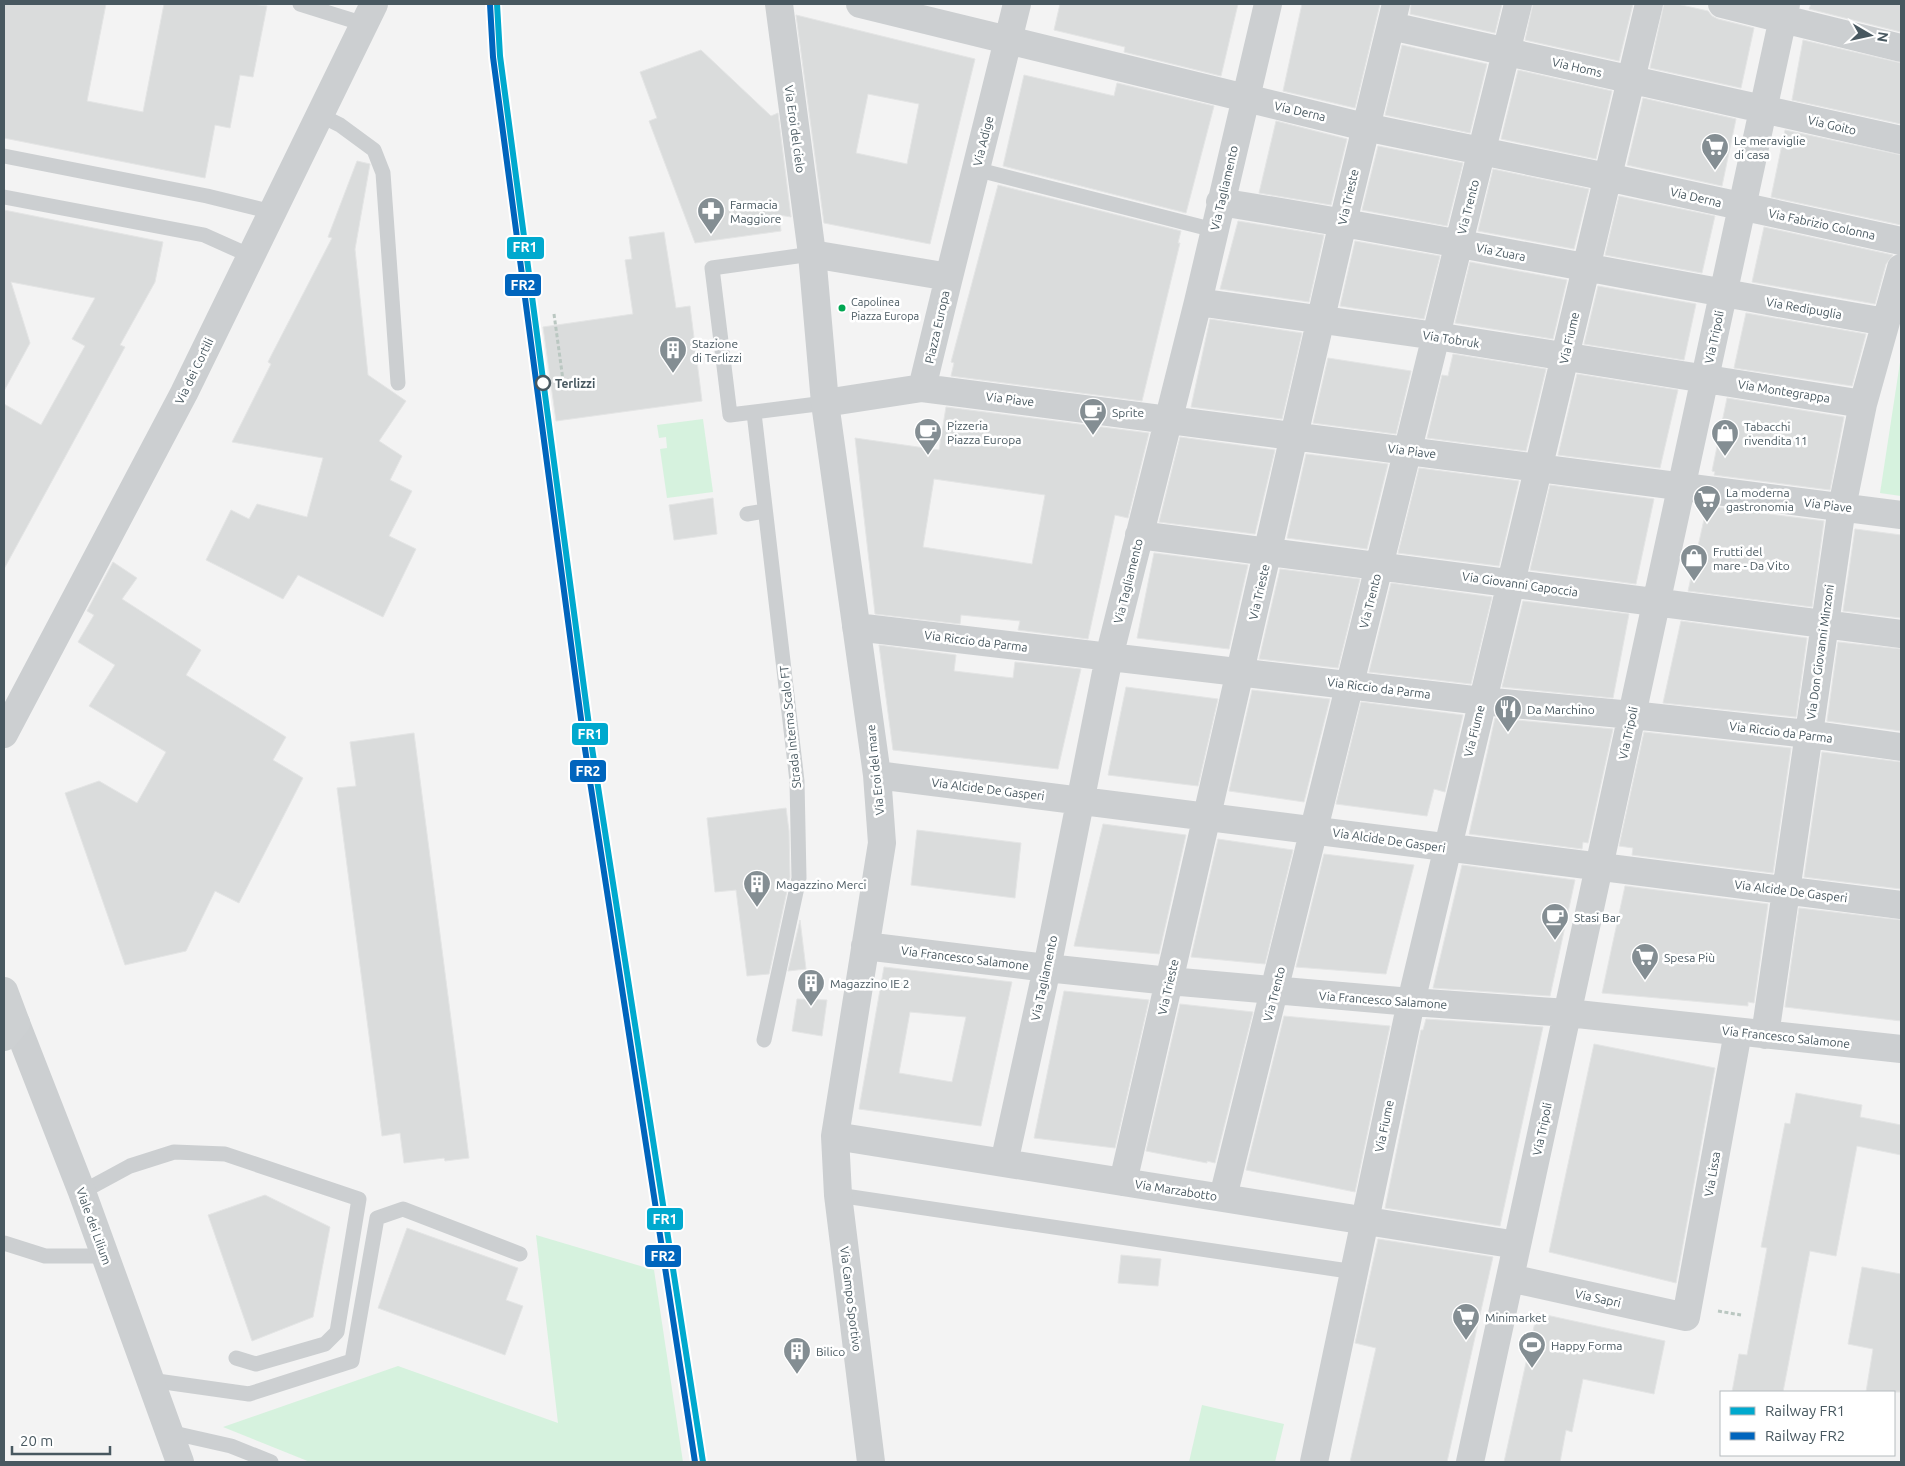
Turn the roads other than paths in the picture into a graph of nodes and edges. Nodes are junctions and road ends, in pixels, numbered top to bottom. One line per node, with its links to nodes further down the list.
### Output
1 (300, 4): 11 (lane)
2 (779, 4): 34 (street, Via Eroi del cielo)
3 (860, 4): 9 (street, Via Derna)
4 (1017, 4): 13 (street, Via Adige)
5 (1268, 4): 17 (street, Via Tagliamento)
6 (1518, 4): 15 (street, Via Trento)
7 (1649, 4): 16 (street, Via Fiume)
8 (1722, 4): 10 (street)
9 (890, 7): 13 (street, Via Derna)
10 (1785, 11): 14 (street); 18 (street, Via Tripoli)
11 (369, 14): 19 (street, Via dei Cortili)
12 (1393, 15): 15 (street, Via Homs); 20 (street, Via Trieste)
13 (1008, 40): 17 (street, Via Derna); 24 (street, Via Adige)
14 (1901, 48)
15 (1506, 51): 16 (street, Via Homs); 22 (street, Via Trento)
16 (1630, 79): 18 (street, Via Homs); 25 (street, Via Fiume)
17 (1245, 98): 20 (street, Via Derna); 27 (street, Via Tagliamento)
18 (1763, 109): 21 (street, Via Goito); 28 (street, Via Tripoli)
19 (320, 115): 29 (street, Via dei Cortili); 46 (lane)
20 (1365, 127): 22 (street, Via Derna); 30 (street, Via Trieste)
21 (1901, 140)
22 (1482, 151): 25 (street, Via Derna); 33 (street, Via Trento)
23 (4, 156): 29 (lane)
24 (976, 170): 31 (lane); 38 (street, Via Adige)
25 (1607, 177): 28 (street, Via Derna); 36 (street, Via Fiume)
26 (4, 197): 35 (lane)
27 (1220, 202): 30 (street, Via Zuara); 31 (street, Via Tagliamento)
28 (1742, 208): 32 (street, Via Fabrizio Colonna); 39 (street, Via Tripoli)
29 (272, 212): 35 (street, Via dei Cortili)
30 (1343, 222): 33 (street, Via Zuara); 41 (street, Via Trieste)
31 (1214, 230): 40 (street, Via Tagliamento)
32 (1901, 241)
33 (1459, 244): 36 (street, Via Zuara); 43 (street, Via Trento)
34 (812, 254): 38 (street, Piazza Europa); 48 (street); 50 (lane, Piazza Europa)
35 (251, 256): 73 (street, Via dei Cortili)
36 (1585, 268): 39 (street, Via Zuara); 44 (street, Via Fiume)
37 (1901, 268): 42 (street, Via Don Giovanni Minzoni)
38 (948, 277): 47 (street, Piazza Europa)
39 (1723, 294): 42 (street, Via Redipuglia); 45 (street, Via Tripoli)
40 (1198, 302): 41 (street, Via Tobruk); 51 (street, Via Tagliamento)
41 (1320, 319): 43 (street, Via Tobruk); 52 (street, Via Trieste)
42 (1886, 322): 49 (street, Via Don Giovanni Minzoni)
43 (1436, 336): 44 (street, Via Tobruk); 53 (street, Via Trento)
44 (1564, 357): 45 (street, Via Tobruk); 54 (street, Via Fiume)
45 (1705, 378): 49 (street, Via Montegrappa); 55 (street, Via Tripoli)
46 (398, 382)
47 (922, 388): 48 (street, Piazza Europa); 51 (street, Via Piave)
48 (826, 403): 50 (lane, Piazza Europa); 66 (street, Via Eroi del mare)
49 (1863, 404): 56 (street, Via Don Giovanni Minzoni)
50 (754, 412): 57 (lane, Strada Interna Scalo FT)
51 (1167, 419): 52 (street, Via Piave); 60 (street, Via Tagliamento)
52 (1294, 436): 53 (street, Via Piave); 61 (street, Via Trieste)
53 (1408, 451): 54 (street, Via Piave); 62 (street, Via Trento)
54 (1538, 468): 55 (street, Via Piave); 63 (street, Via Fiume)
55 (1682, 486): 56 (street, Via Piave); 64 (street, Via Tripoli)
56 (1842, 507): 59 (street, Via Piave); 65 (street, Via Don Giovanni Minzoni)
57 (765, 511): 58 (lane); 94 (lane, Strada Interna Scalo FT)
58 (747, 514)
59 (1901, 515)
60 (1139, 534): 61 (street, Via Giovanni Capoccia); 68 (street, Via Tagliamento)
61 (1268, 551): 62 (street, Via Giovanni Capoccia); 69 (street, Via Trieste)
62 (1379, 565): 63 (street, Via Giovanni Capoccia); 70 (street, Via Trento)
63 (1510, 583): 64 (street, Via Giovanni Capoccia); 71 (street, Via Fiume)
64 (1657, 602): 65 (street, Via Giovanni Capoccia); 72 (street, Via Tripoli)
65 (1825, 624): 67 (street, Via Giovanni Capoccia); 74 (street, Via Don Giovanni Minzoni)
66 (856, 627): 68 (street, Via Riccio da Parma); 76 (street, Via Eroi del mare)
67 (1901, 634)
68 (1110, 657): 69 (street, Via Riccio da Parma); 77 (street, Via Tagliamento)
69 (1240, 673): 70 (street, Via Riccio da Parma); 78 (street, Via Trieste)
70 (1350, 684): 71 (street, Via Riccio da Parma); 79 (street, Via Trento)
71 (1482, 701): 72 (street, Via Riccio da Parma); 80 (street, Via Fiume)
72 (1632, 715): 74 (street, Via Riccio da Parma); 81 (street, Via Tripoli)
73 (4, 734)
74 (1808, 734): 75 (street, Via Riccio da Parma); 82 (street, Via Don Giovanni Minzoni)
75 (1901, 746)
76 (877, 775): 77 (street, Via Alcide De Gasperi); 84 (street, Via Eroi del mare)
77 (1080, 800): 78 (street, Via Alcide De Gasperi); 85 (street, Via Tagliamento)
78 (1206, 818): 79 (street, Via Alcide De Gasperi); 86 (street, Via Trieste)
79 (1314, 830): 80 (street, Via Alcide De Gasperi); 88 (street, Via Trento)
80 (1446, 848): 81 (street, Via Alcide De Gasperi); 89 (street, Via Fiume)
81 (1599, 868): 82 (street, Via Alcide De Gasperi); 90 (street, Via Tripoli)
82 (1786, 891): 83 (street, Via Alcide De Gasperi); 93 (street, Via Don Giovanni Minzoni)
83 (1901, 905)
84 (864, 946): 85 (street, Via Francesco Salamone); 96 (street, Via Eroi del mare)
85 (1047, 968): 86 (street, Via Francesco Salamone); 97 (street, Via Tagliamento)
86 (1170, 981): 88 (street, Via Francesco Salamone); 98 (street, Via Trieste)
87 (4, 990): 91 (main road, Viale dei Lilium)
88 (1274, 991): 89 (street, Via Francesco Salamone); 101 (street, Via Trento)
89 (1411, 1002): 90 (street, Via Francesco Salamone); 102 (street, Via Fiume)
90 (1568, 1013): 92 (street, Via Francesco Salamone); 104 (street, Via Tripoli)
91 (10, 1030): 99 (street, Viale dei Lilium)
92 (1738, 1032): 93 (street, Via Francesco Salamone); 109 (street, Via Lissa)
93 (1764, 1035): 95 (street, Via Francesco Salamone)
94 (764, 1040)
95 (1901, 1049)
96 (836, 1136): 97 (street, Via Marzabotto); 100 (street, Via Campo Sportivo)
97 (1004, 1163): 98 (street, Via Marzabotto)
98 (1124, 1182): 101 (street, Via Marzabotto)
99 (82, 1192): 106 (street, Viale dei Lilium); 110 (lane)
100 (838, 1195): 107 (lane); 115 (street, Via Campo Sportivo)
101 (1223, 1197): 102 (street, Via Marzabotto)
102 (1365, 1219): 104 (street, Via Marzabotto); 107 (street, Via Fiume)
103 (4, 1243): 106 (lane)
104 (1517, 1245): 108 (street, Via Tripoli)
105 (520, 1254): 111 (lane)
106 (105, 1256): 111 (street, Viale dei Lilium)
107 (1355, 1272): 116 (street, Via Fiume)
108 (1510, 1278): 109 (street, Via Sapri); 117 (street, Via Tripoli)
109 (1686, 1317)
110 (236, 1358)
111 (150, 1380): 112 (street, Viale dei Lilium)
112 (169, 1432): 113 (street, Viale dei Lilium); 114 (lane)
113 (180, 1462)
114 (271, 1462)
115 (871, 1462)
116 (1314, 1462)
117 (1470, 1462)

